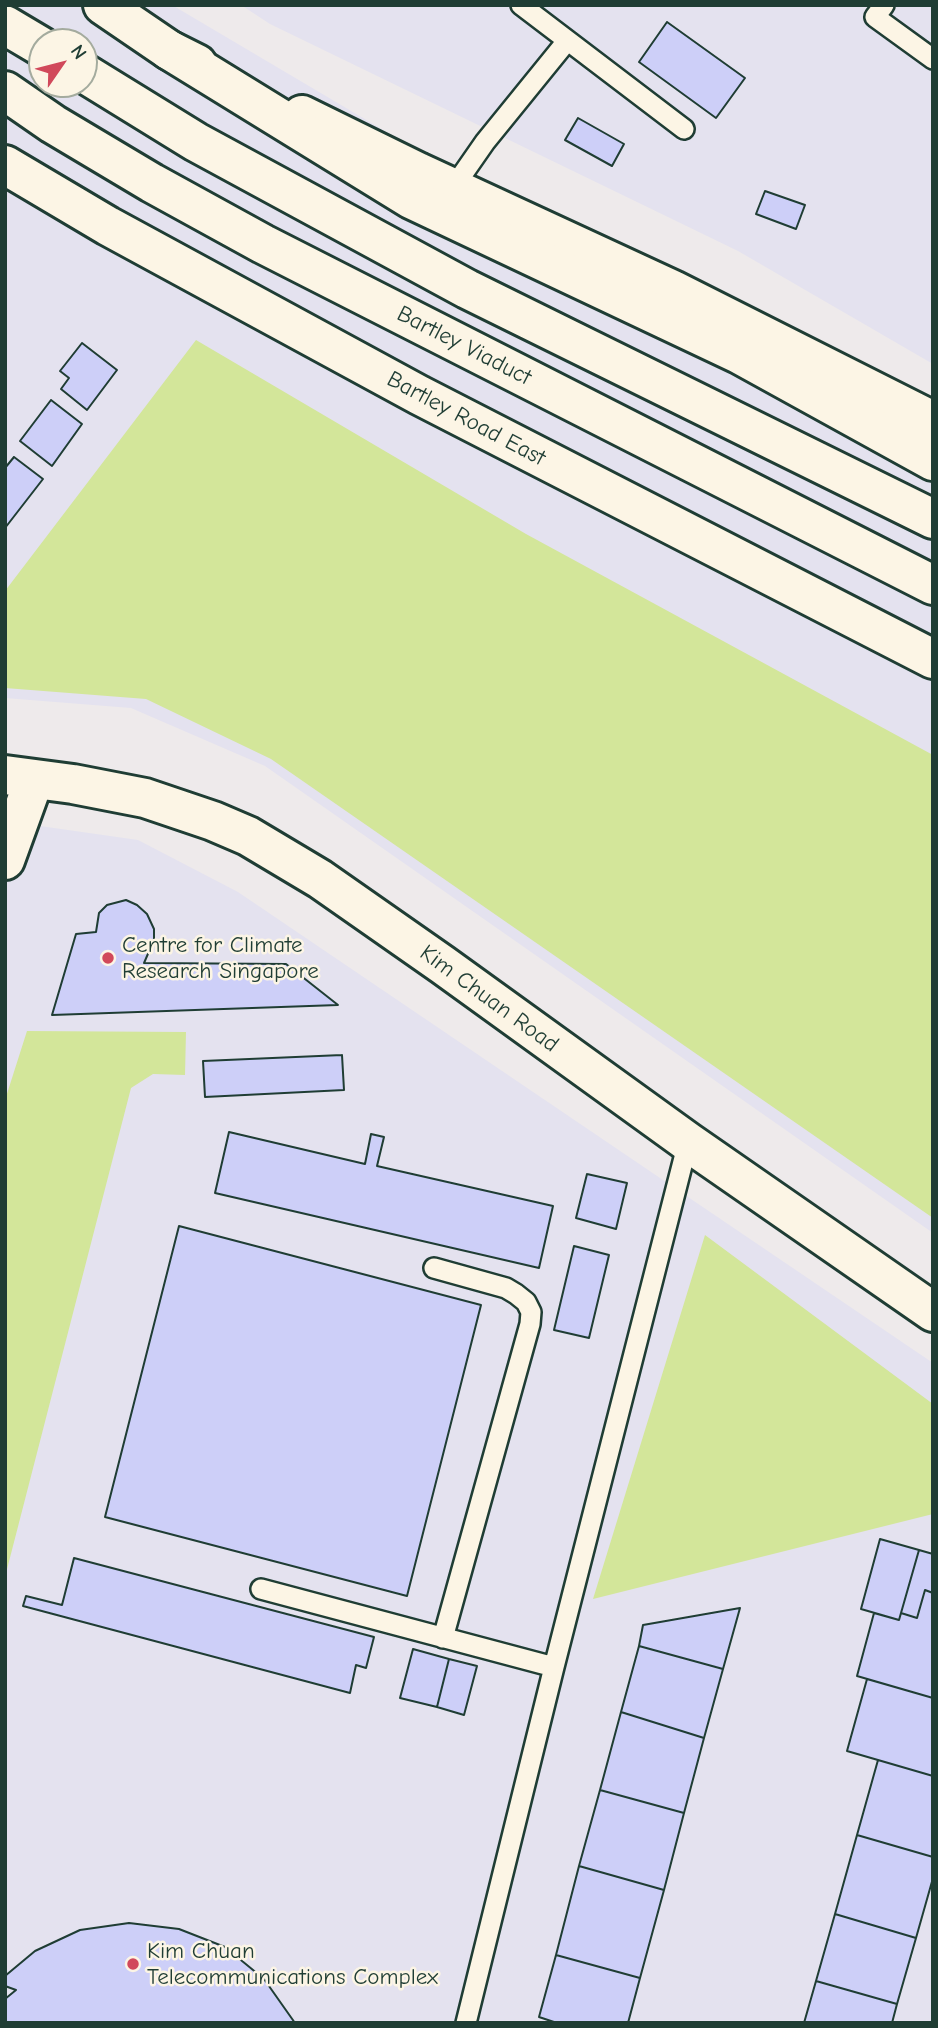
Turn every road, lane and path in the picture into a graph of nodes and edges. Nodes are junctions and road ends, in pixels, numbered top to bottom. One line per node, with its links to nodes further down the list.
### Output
1 (103, 5): 7 (main road)
2 (521, 5): 6 (lane)
3 (884, 5): 8 (lane)
4 (5, 25): 5 (main road)
5 (28, 39)
6 (567, 41): 11 (lane); 13 (lane)
7 (169, 50): 13 (main road); 15 (main road)
8 (933, 59)
9 (98, 82): 16 (main road)
10 (5, 91): 17 (main road, Bartley Viaduct)
11 (684, 129)
12 (5, 165): 18 (main road, Bartley Road East)
13 (453, 188): 14 (main road)
14 (933, 421)
15 (933, 461)
16 (933, 519)
17 (933, 585)
18 (933, 659)
19 (19, 778): 20 (main road); 21 (main road, Kim Chuan Road)
20 (5, 860)
21 (688, 1142): 23 (main road, Kim Chuan Road); 26 (lane)
22 (434, 1268): 25 (lane)
23 (933, 1312)
24 (261, 1589): 25 (lane)
25 (443, 1638): 26 (lane)
26 (554, 1667): 27 (lane)
27 (466, 2023)

